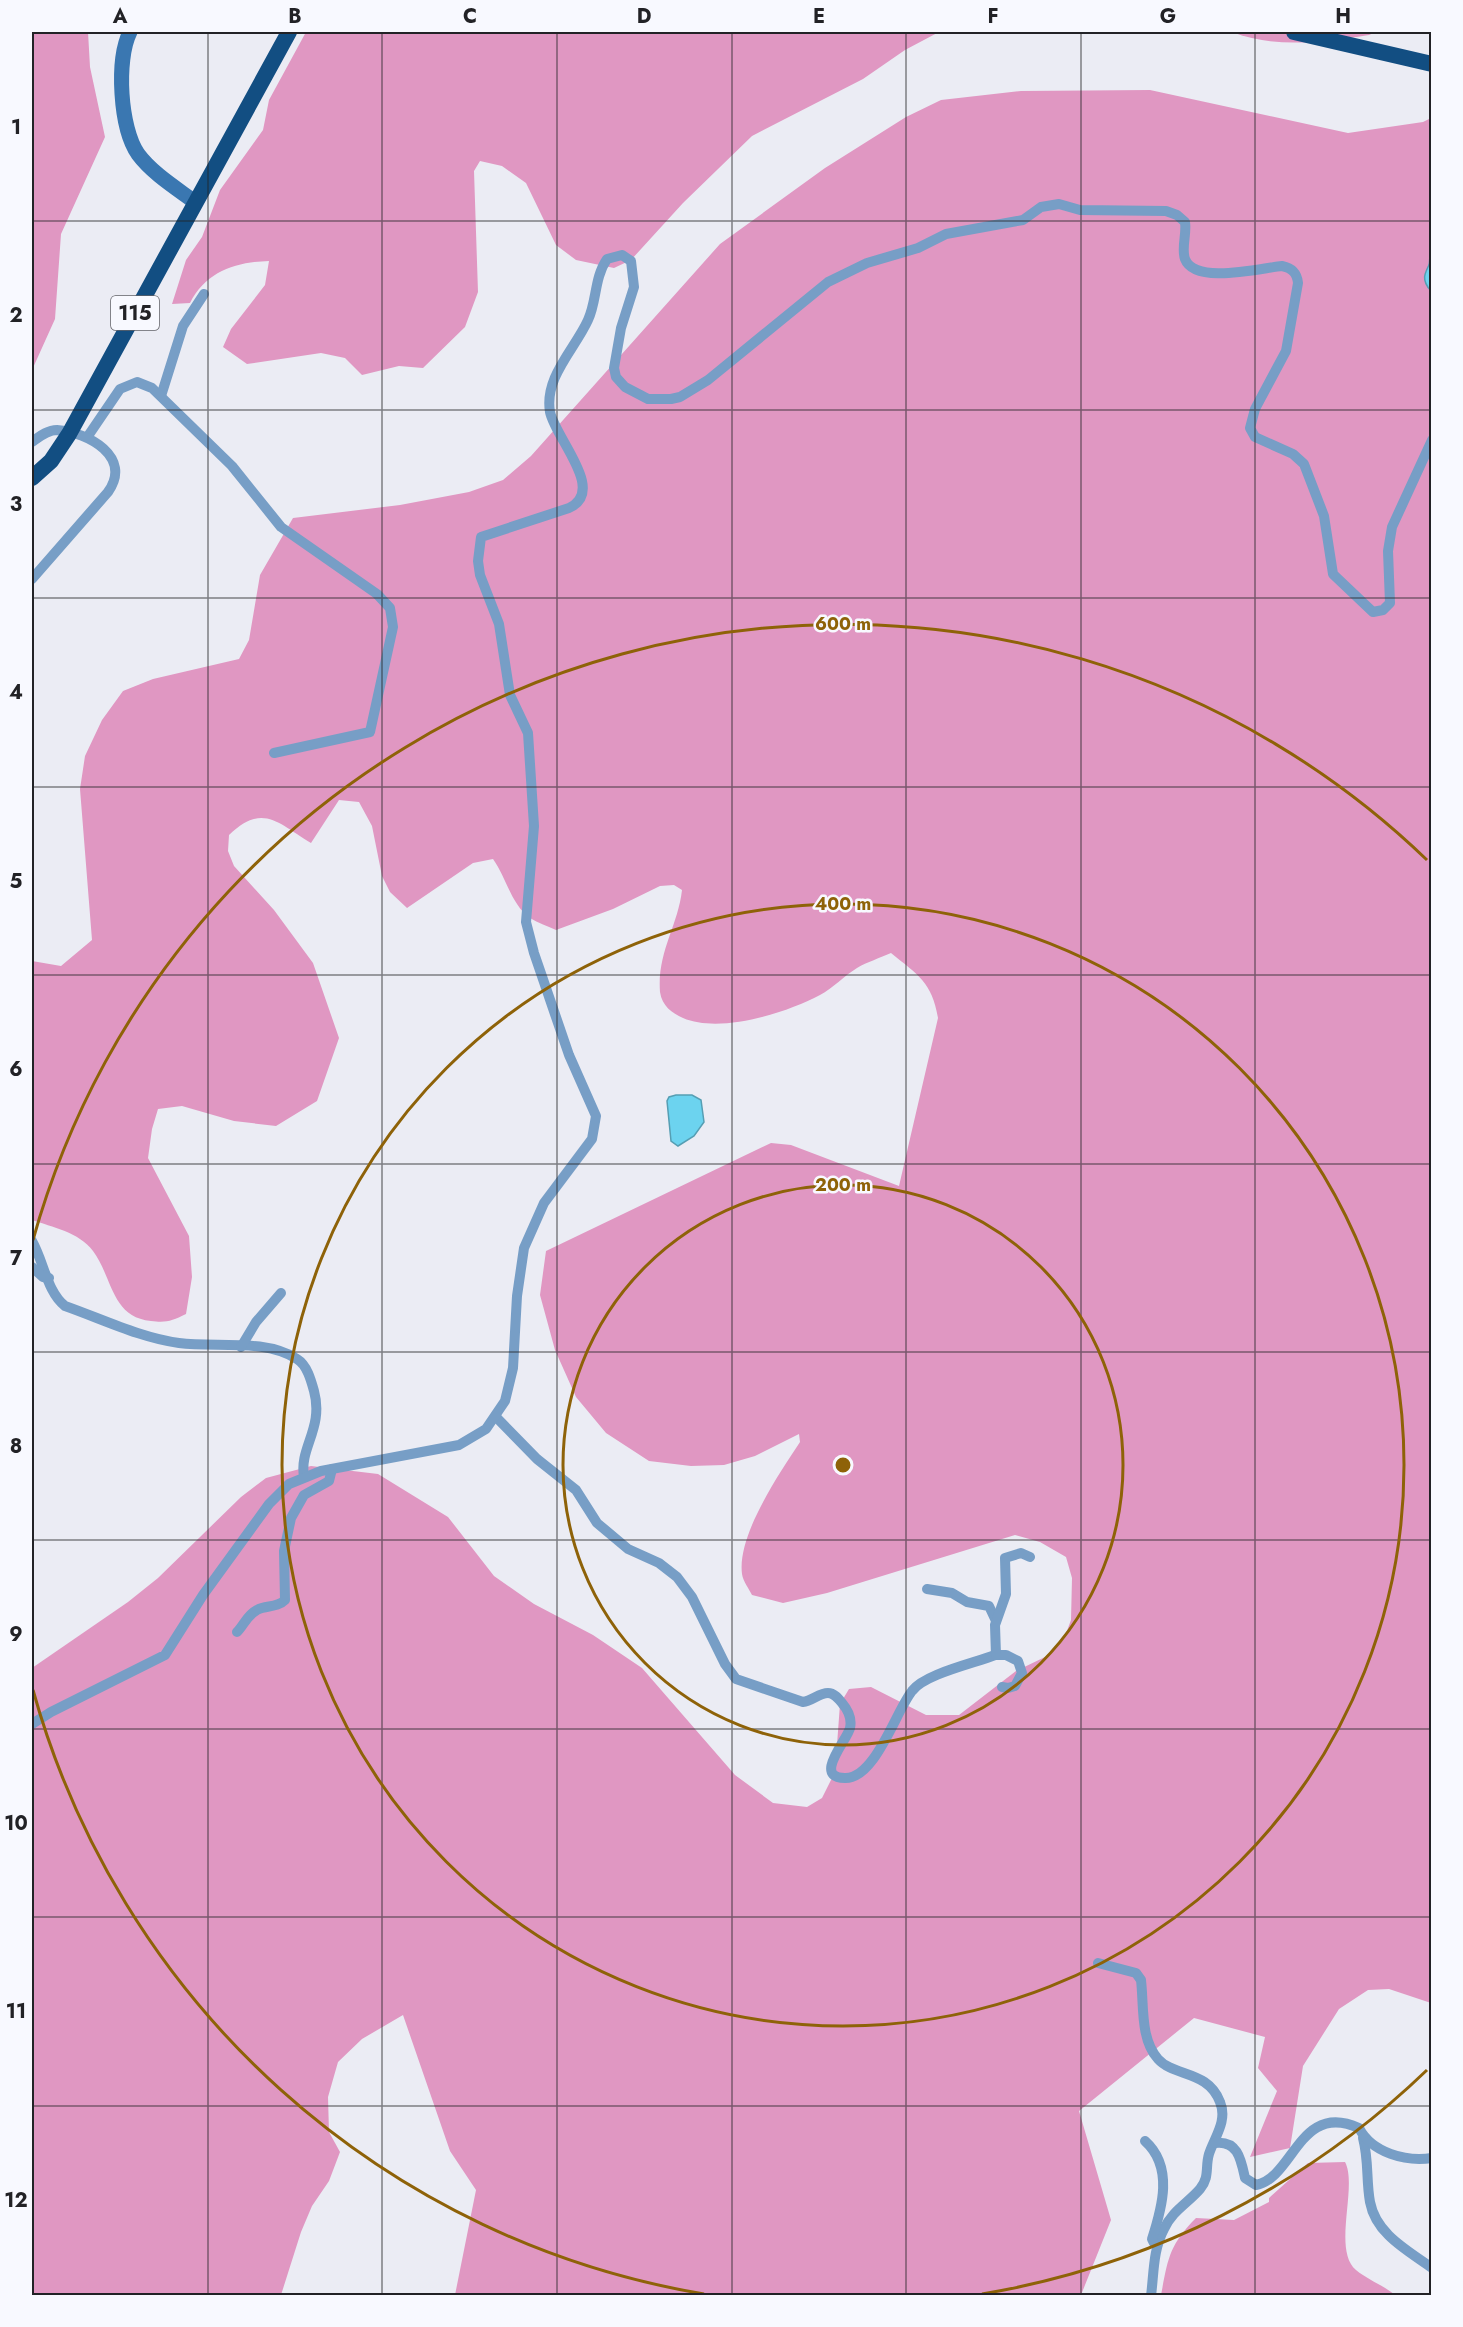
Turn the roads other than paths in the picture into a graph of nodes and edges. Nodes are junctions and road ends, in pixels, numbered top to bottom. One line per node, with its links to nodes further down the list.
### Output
1 (130, 32): 5 (main road)
2 (289, 32): 5 (highway, 115)
3 (1294, 32): 4 (highway)
4 (1431, 64)
5 (195, 202): 8 (highway, 115)
6 (204, 294): 7 (street)
7 (160, 396): 9 (street); 14 (street)
8 (69, 434): 9 (street); 11 (street); 12 (highway, 115)
9 (88, 436): 13 (street)
10 (1431, 440): 20 (street)
11 (32, 442)
12 (32, 478)
13 (32, 579)
14 (274, 753)
15 (32, 1241): 17 (street)
16 (32, 1266): 17 (street)
17 (49, 1278): 19 (street)
18 (281, 1293): 19 (street)
19 (241, 1347): 22 (street)
20 (496, 1417): 21 (street); 27 (street)
21 (332, 1469): 22 (street); 26 (street)
22 (304, 1476): 29 (street)
23 (1030, 1557): 25 (street)
24 (927, 1589): 25 (street)
25 (996, 1621): 27 (street)
26 (237, 1632)
27 (996, 1655): 28 (street)
28 (1002, 1687)
29 (32, 1724)
30 (1098, 1963): 33 (street)
31 (1361, 2132): 33 (street); 34 (street); 36 (street)
32 (1145, 2141): 35 (street)
33 (1215, 2143): 35 (street)
34 (1431, 2158)
35 (1157, 2245): 37 (street)
36 (1431, 2268)
37 (1151, 2295)

